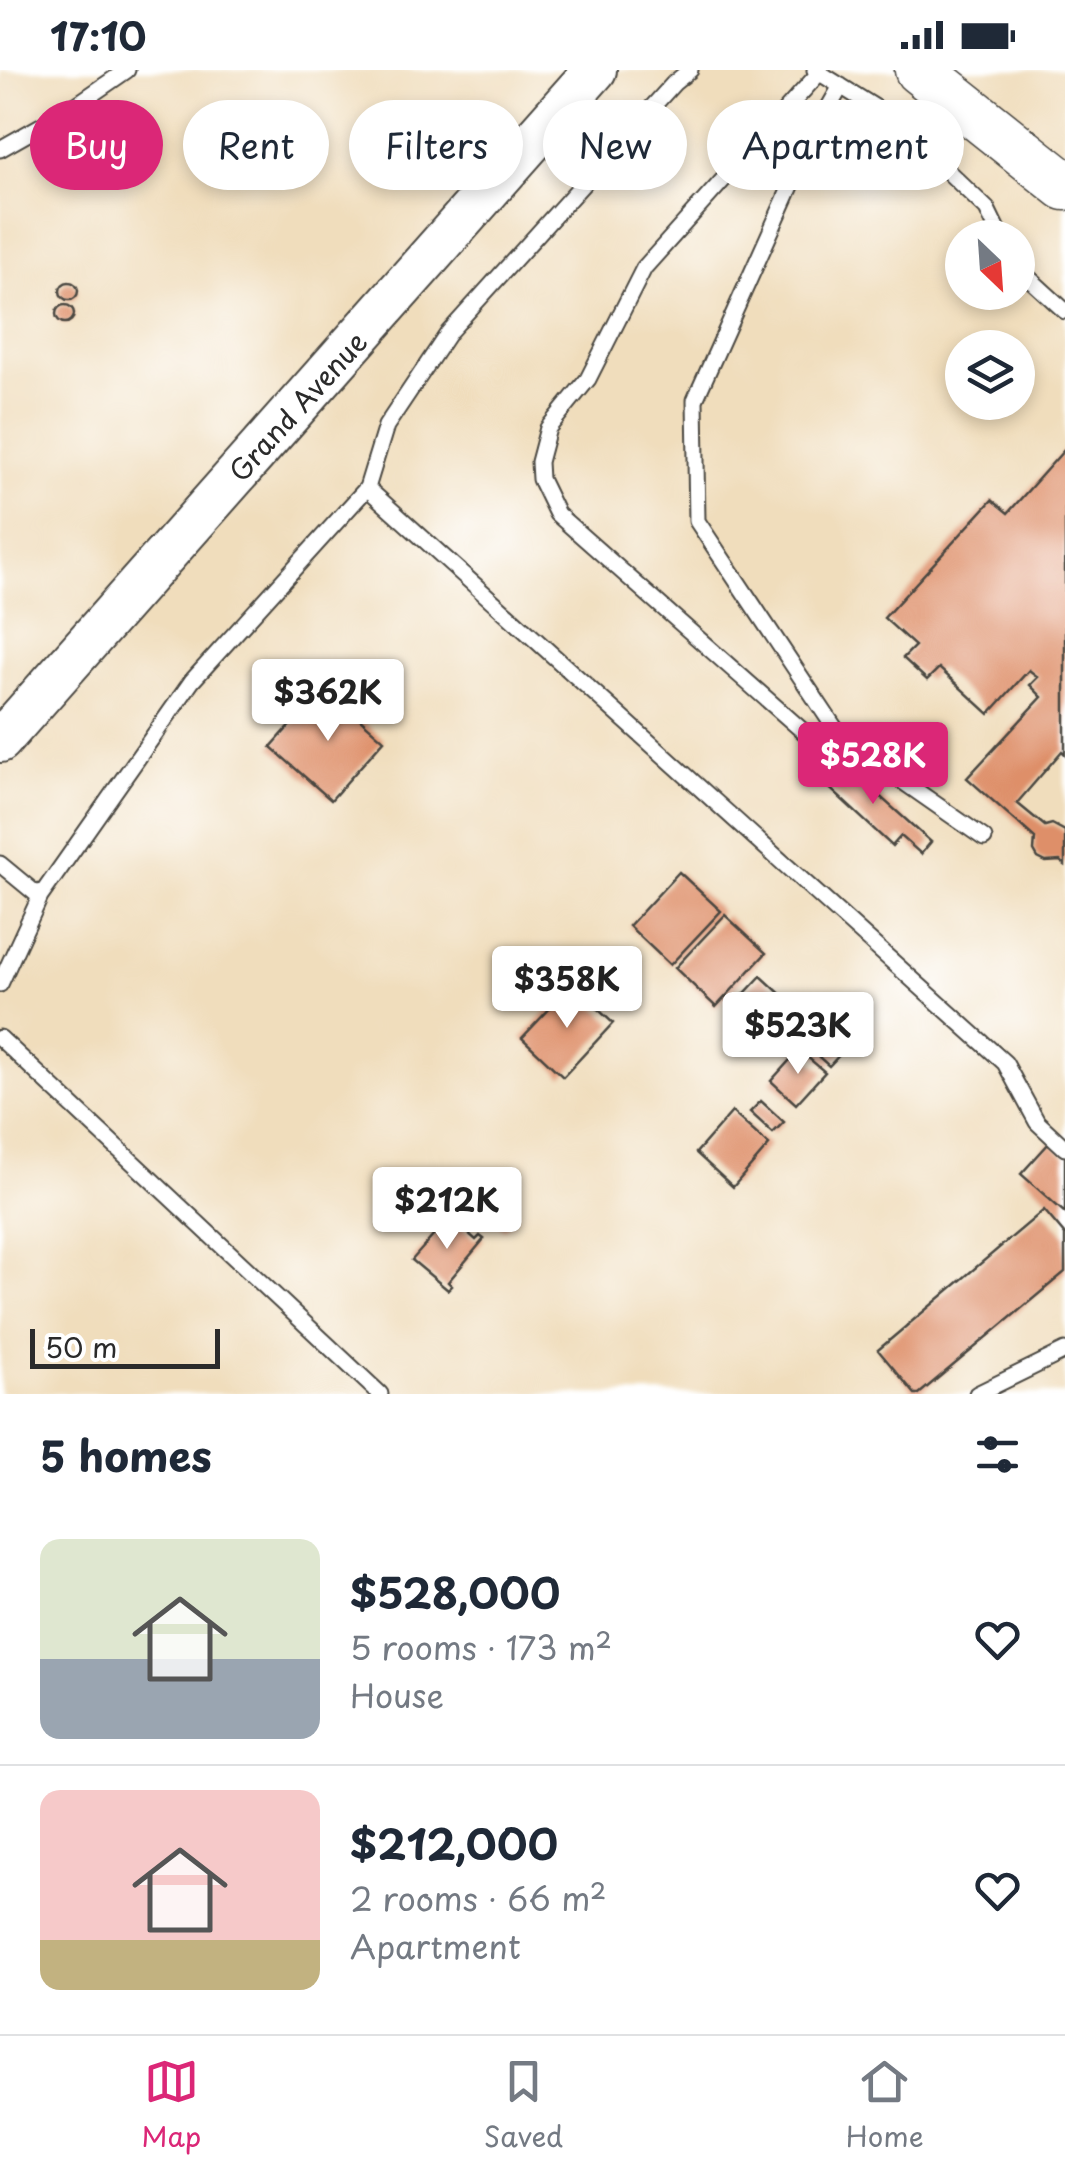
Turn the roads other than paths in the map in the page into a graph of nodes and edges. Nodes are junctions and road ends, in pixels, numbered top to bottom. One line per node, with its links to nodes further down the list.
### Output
1 (128, 70): 7 (lane)
2 (594, 70): 14 (main road, Grand Avenue)
3 (690, 70): 12 (lane)
4 (919, 70): 8 (main road)
5 (817, 71): 6 (lane); 13 (lane)
6 (841, 86): 9 (lane); 13 (lane)
7 (0, 148)
8 (1065, 186)
9 (993, 220)
10 (1035, 284): 11 (lane)
11 (1065, 312)
12 (366, 488): 17 (lane); 20 (lane)
13 (842, 739): 15 (lane)
14 (0, 741)
15 (984, 838)
16 (0, 864): 17 (lane)
17 (40, 897): 18 (lane)
18 (0, 984)
19 (0, 1038): 22 (lane)
20 (1065, 1148)
21 (1065, 1350): 23 (lane)
22 (380, 1394)
23 (977, 1394)

